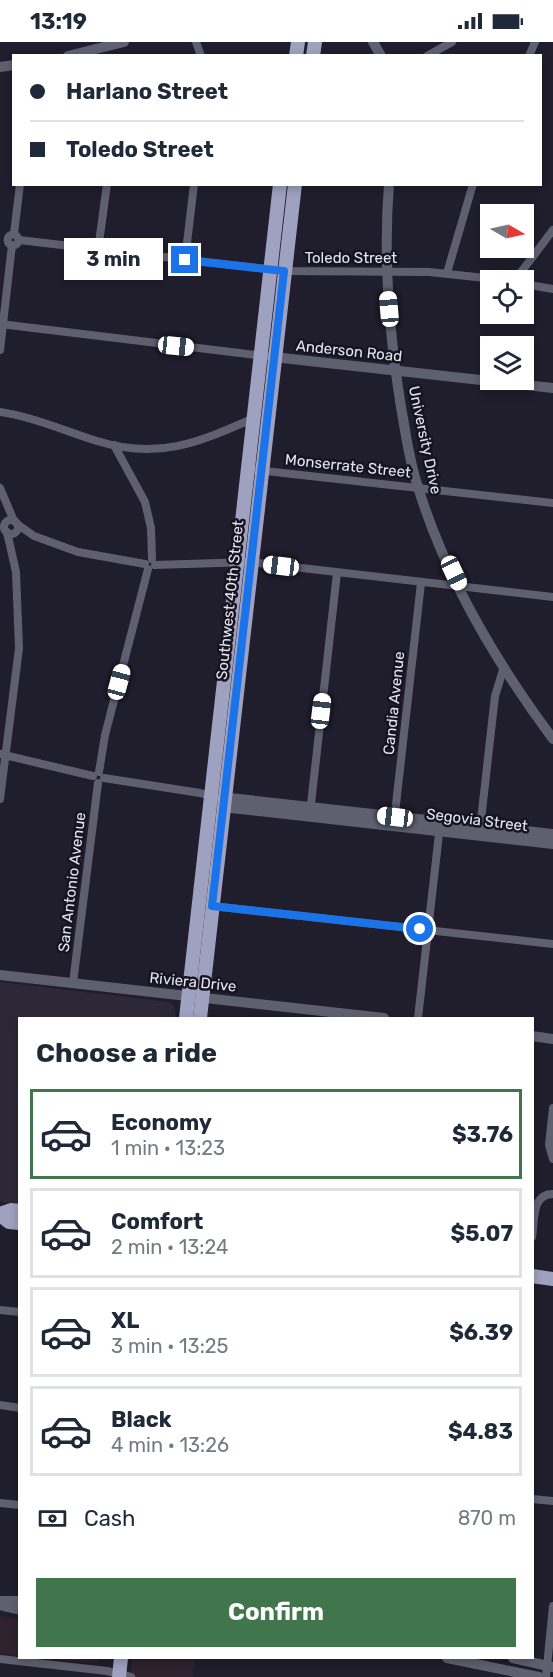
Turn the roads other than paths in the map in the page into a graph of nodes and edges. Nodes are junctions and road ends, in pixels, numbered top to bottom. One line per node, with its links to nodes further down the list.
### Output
1 (124, 42): 3 (street)
2 (452, 42): 5 (street)
3 (110, 51): 4 (street)
4 (85, 54)
5 (431, 54)
6 (20, 186): 14 (street)
7 (107, 186): 15 (street)
8 (194, 186): 16 (street)
9 (280, 186): 17 (main road, Southwest 40th Street)
10 (295, 186): 19 (main road, Southwest 40th Street)
11 (389, 186): 20 (street, University Drive)
12 (472, 186): 21 (street)
13 (553, 230): 18 (street)
14 (10, 239): 15 (street, Toledo Street); 25 (street)
15 (98, 250): 16 (street, Toledo Street)
16 (185, 260): 17 (street, Toledo Street)
17 (270, 270): 19 (street, Toledo Street); 27 (main road, Southwest 40th Street)
18 (523, 270)
19 (284, 271): 20 (street, Toledo Street); 28 (main road, Southwest 40th Street)
20 (387, 272): 21 (street, Toledo Street); 29 (street, University Drive)
21 (447, 273): 22 (street, Toledo Street)
22 (480, 277)
23 (534, 286): 24 (street)
24 (553, 289)
25 (1, 324): 26 (street); 27 (street, Anderson Road)
26 (0, 350)
27 (259, 356): 28 (street, Anderson Road); 32 (main road, Southwest 40th Street)
28 (273, 357): 29 (street, Anderson Road); 34 (main road, Southwest 40th Street)
29 (395, 370): 30 (street, Anderson Road); 36 (street, University Drive)
30 (553, 388)
31 (0, 412): 33 (street)
32 (252, 418): 33 (street); 34 (main road, Southwest 40th Street)
33 (114, 445): 40 (street, San Antonio Avenue)
34 (254, 470): 36 (street, Monserrate Street); 39 (main road, Southwest 40th Street)
35 (0, 488): 38 (street)
36 (418, 488): 37 (street, Monserrate Street); 43 (street, University Drive)
37 (553, 503)
38 (9, 527): 40 (street); 47 (street)
39 (243, 562): 40 (street); 41 (street); 49 (main road, Southwest 40th Street)
40 (150, 564): 48 (street, San Antonio Avenue)
41 (337, 573): 42 (street); 51 (street)
42 (421, 583): 43 (street); 52 (street, Candia Avenue)
43 (461, 587): 44 (street); 45 (street, University Drive)
44 (553, 597)
45 (503, 670): 46 (street, University Drive); 54 (street)
46 (553, 739)
47 (3, 755): 48 (street, Segovia Street); 50 (street)
48 (98, 777): 49 (street, Segovia Street); 61 (street, San Antonio Avenue)
49 (217, 798): 51 (street, Segovia Street); 57 (main road, Southwest 40th Street); 62 (main road, Southwest 40th Street)
50 (0, 799)
51 (310, 811): 52 (street, Segovia Street)
52 (394, 821): 53 (street, Segovia Street)
53 (440, 826): 54 (street, Segovia Street); 58 (street)
54 (480, 831): 55 (street, Segovia Street); 56 (street, Segovia Street)
55 (553, 834)
56 (553, 844)
57 (212, 906): 58 (street); 62 (main road, Southwest 40th Street)
58 (428, 930): 59 (street); 67 (street)
59 (553, 945)
60 (0, 975): 61 (street, Riviera Drive)
61 (73, 983): 62 (street, Riviera Drive)
62 (195, 997): 63 (street, Riviera Drive); 64 (main road, Southwest 40th Street); 65 (main road, Southwest 40th Street)
63 (297, 1013): 66 (street, Riviera Drive)
64 (186, 1017)
65 (200, 1017)
66 (367, 1017)
67 (418, 1017)
68 (534, 1036): 69 (street)
69 (553, 1039)
70 (553, 1108): 71 (street)
71 (553, 1159)
72 (553, 1194): 76 (street)
73 (18, 1211): 74 (main road)
74 (0, 1215): 75 (main road)
75 (18, 1223)
76 (534, 1224)
77 (534, 1276): 78 (main road)
78 (553, 1279)
79 (0, 1310): 80 (street)
80 (18, 1312)
81 (0, 1405): 82 (street)
82 (18, 1408)
83 (534, 1499): 84 (street)
84 (553, 1501)
85 (0, 1503): 86 (street)
86 (18, 1505)
87 (18, 1601): 88 (street)
88 (0, 1603): 90 (street)
89 (553, 1606): 95 (street)
90 (18, 1609)
91 (0, 1659): 96 (street)
92 (121, 1659): 96 (main road)
93 (464, 1659): 97 (street)
94 (518, 1659): 95 (street)
95 (550, 1666): 98 (street)
96 (123, 1676)
97 (539, 1677)
98 (546, 1677)

